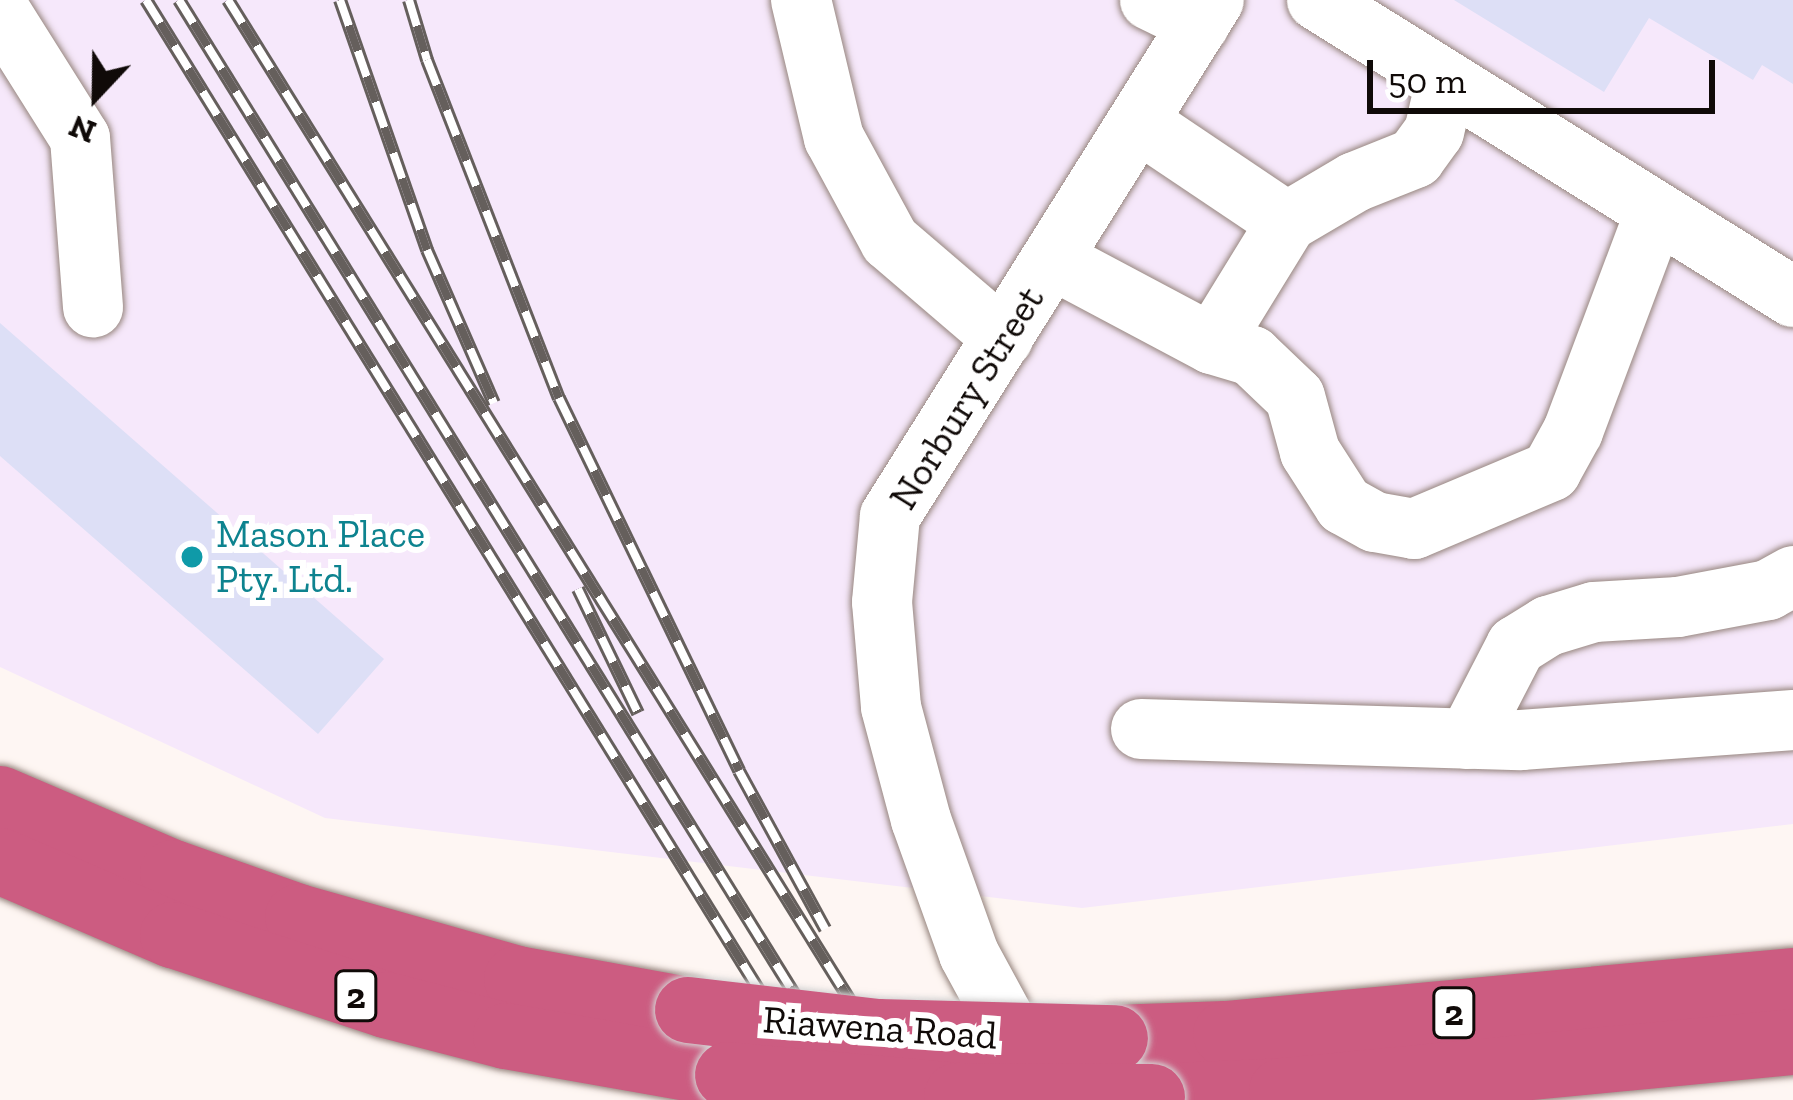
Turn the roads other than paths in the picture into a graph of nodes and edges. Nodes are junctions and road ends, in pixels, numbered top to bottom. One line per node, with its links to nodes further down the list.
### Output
1 (801, 0): 12 (street)
2 (1317, 0): 5 (street)
3 (1188, 8): 6 (street, Norbury Street)
4 (0, 11): 11 (street)
5 (1446, 81): 7 (street); 8 (street)
6 (1138, 122): 8 (street); 9 (street, Norbury Street)
7 (1655, 213): 10 (street); 13 (street)
8 (1287, 222): 13 (street)
9 (1052, 259): 12 (street, Norbury Street); 13 (street)
10 (1793, 297)
11 (93, 308)
12 (1003, 338): 23 (street, Norbury Street)
13 (1212, 344)
14 (1793, 576): 17 (street)
15 (1793, 720): 17 (street)
16 (1141, 729): 17 (street)
17 (1468, 739)
18 (0, 799): 20 (highway, Riawena Road / 2, bridge)
19 (0, 860): 22 (highway, Riawena Road / 2, bridge)
20 (1793, 981)
21 (1793, 1042): 22 (highway, Riawena Road / 2)
22 (1151, 1097)
23 (1048, 1100)

